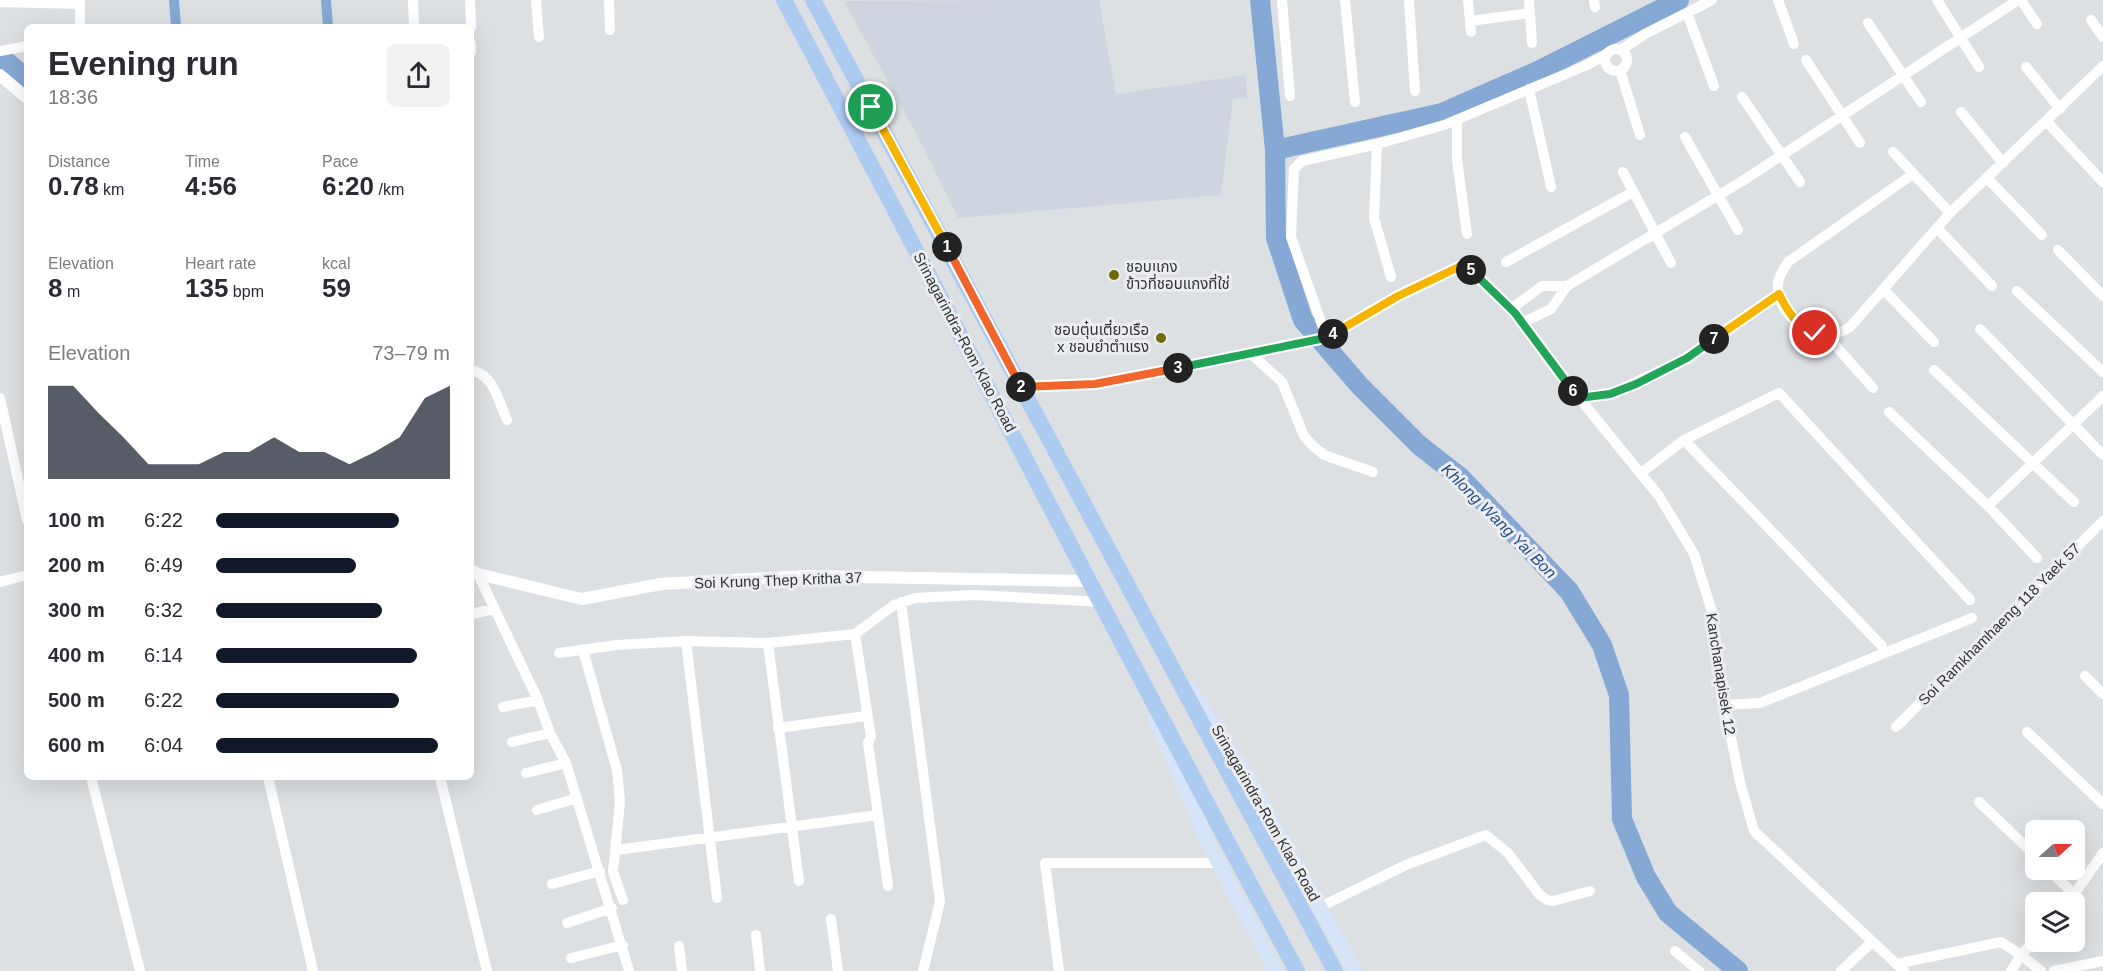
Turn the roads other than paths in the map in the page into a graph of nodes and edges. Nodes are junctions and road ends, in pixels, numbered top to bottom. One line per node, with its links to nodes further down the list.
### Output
1 (412, 0): 23 (street)
2 (470, 0): 24 (street)
3 (536, 0): 27 (street)
4 (609, 0): 26 (street)
5 (784, 0): 117 (main road, Srinagarindra-Rom Klao Road)
6 (813, 0): 97 (main road, Srinagarindra-Rom Klao Road)
7 (1282, 0): 47 (street)
8 (1345, 0): 49 (street)
9 (1409, 0): 45 (street)
10 (1468, 0): 18 (street)
11 (1529, 0): 18 (street)
12 (1712, 0): 19 (street)
13 (1779, 0): 31 (street)
14 (1937, 0): 28 (street)
15 (2020, 0): 25 (street); 28 (street)
16 (0, 2): 17 (street)
17 (80, 2): 22 (street)
18 (1530, 13): 30 (street)
19 (1688, 13): 33 (street); 43 (street)
20 (2091, 20): 29 (street)
21 (1868, 23): 42 (street)
22 (80, 24)
23 (414, 24)
24 (471, 24)
25 (2037, 24)
26 (610, 30)
27 (539, 37)
28 (1961, 37): 37 (street); 42 (street)
29 (2103, 37)
30 (1532, 43)
31 (1794, 44)
32 (24, 47): 34 (street)
33 (1621, 50): 35 (street); 39 (street)
34 (2, 51)
35 (1606, 55): 39 (street); 44 (street)
36 (1806, 60): 53 (street)
37 (1979, 67)
38 (2026, 67): 51 (street)
39 (1620, 70): 56 (street)
40 (2101, 73): 51 (street)
41 (0, 75): 46 (street)
42 (1903, 75): 50 (street); 53 (street)
43 (1714, 86)
44 (1528, 89): 54 (street); 68 (street)
45 (1415, 92)
46 (24, 95)
47 (1290, 96)
48 (1742, 97): 61 (street)
49 (1355, 102)
50 (1921, 102)
51 (2060, 109): 55 (street)
52 (1961, 112): 62 (street)
53 (1842, 116): 58 (street); 61 (street)
54 (1457, 120): 59 (street); 75 (street)
55 (2047, 122): 62 (street); 67 (street)
56 (1640, 135)
57 (1685, 137): 70 (street)
58 (1860, 142)
59 (1377, 144): 80 (street); 89 (street)
60 (1893, 152): 64 (street)
61 (1782, 155): 66 (street); 70 (street)
62 (2004, 164): 65 (street)
63 (1623, 172): 69 (street)
64 (1914, 174): 71 (street); 85 (street)
65 (1988, 178): 71 (street); 76 (street)
66 (1800, 182)
67 (2103, 182)
68 (1551, 187)
69 (1634, 192): 74 (street); 78 (street)
70 (1718, 195): 73 (street); 74 (street)
71 (1950, 213): 72 (street)
72 (1936, 228): 82 (street); 83 (street)
73 (1738, 230)
74 (1655, 233): 79 (street); 81 (street)
75 (1467, 234)
76 (2042, 235)
77 (2058, 250): 86 (street)
78 (1506, 262)
79 (1671, 262)
80 (1391, 277)
81 (1568, 286): 87 (street); 88 (street)
82 (1992, 286)
83 (1882, 289): 91 (street); 92 (street)
84 (2017, 291): 96 (street)
85 (1779, 294): 91 (street); 101 (street)
86 (2103, 297)
87 (1511, 309): 88 (street, Kanchanapisek 12); 93 (street, Kanchanapisek 12)
88 (1522, 323): 101 (street, Kanchanapisek 12)
89 (1322, 325)
90 (1980, 329): 104 (street)
91 (1826, 335): 98 (street)
92 (1934, 342)
93 (1250, 353): 97 (street); 108 (street)
94 (1934, 370): 107 (street)
95 (474, 371): 103 (street)
96 (2103, 372)
97 (1021, 387): 131 (main road, Srinagarindra-Rom Klao Road)
98 (1873, 388)
99 (2103, 396): 104 (street)
100 (0, 398): 111 (street)
101 (1579, 398): 109 (street, Kanchanapisek 12)
102 (1889, 412): 112 (street)
103 (507, 420)
104 (2073, 425): 106 (street); 107 (street)
105 (1684, 440): 109 (street); 119 (street); 128 (street)
106 (2103, 455)
107 (2034, 463): 110 (street); 112 (street)
108 (1373, 472)
109 (1641, 473): 136 (street, Kanchanapisek 12)
110 (2074, 502)
111 (24, 506)
112 (1988, 506): 114 (street)
113 (2103, 520): 139 (street, Soi Ramkhamhaeng 118 Yaek 57)
114 (2037, 558)
115 (474, 572): 117 (street, Soi Krung Thep Kritha 37); 122 (street)
116 (24, 576): 118 (street)
117 (1092, 581): 121 (main road, Srinagarindra-Rom Klao Road)
118 (0, 582)
119 (1970, 600)
120 (901, 602): 121 (street); 125 (street); 191 (street)
121 (1102, 602): 133 (main road, Srinagarindra-Rom Klao Road)
122 (494, 609): 123 (street); 135 (street)
123 (474, 613)
124 (1972, 618): 136 (street)
125 (855, 634): 127 (street); 138 (street)
126 (686, 641): 127 (street); 129 (street); 155 (street)
127 (768, 643): 140 (street)
128 (1882, 646)
129 (583, 650): 130 (street); 157 (street)
130 (559, 653)
131 (1169, 660): 170 (main road, Srinagarindra-Rom Klao Road); 195 (main road, Srinagarindra-Rom Klao Road)
132 (2085, 676): 134 (street)
133 (1142, 685): 159 (main road, Srinagarindra-Rom Klao Road); 194 (main road, Srinagarindra-Rom Klao Road)
134 (2103, 694)
135 (538, 700): 137 (street); 142 (street)
136 (1725, 705): 175 (street, Kanchanapisek 12)
137 (503, 707)
138 (866, 716): 140 (street); 153 (street)
139 (1896, 727)
140 (778, 728): 154 (street)
141 (2027, 732): 151 (street)
142 (550, 733): 143 (street); 144 (street)
143 (512, 742)
144 (567, 763): 145 (street); 149 (street)
145 (526, 773)
146 (92, 780): 184 (street)
147 (269, 780): 185 (street)
148 (441, 780): 186 (street)
149 (577, 798): 152 (street); 160 (street)
150 (1980, 802): 156 (street)
151 (2103, 804)
152 (537, 810)
153 (878, 815): 154 (street); 164 (street)
154 (792, 826): 155 (street); 162 (street)
155 (709, 837): 157 (street); 168 (street)
156 (2025, 845)
157 (616, 850): 169 (street)
158 (2103, 854): 167 (street)
159 (1218, 863): 192 (street); 193 (main road, Srinagarindra-Rom Klao Road)
160 (600, 871): 163 (street); 171 (street)
161 (2057, 880): 166 (street)
162 (799, 881)
163 (552, 884)
164 (888, 886)
165 (1590, 891): 170 (street)
166 (2066, 892)
167 (2077, 892)
168 (717, 898)
169 (623, 900)
170 (1320, 907): 196 (main road, Srinagarindra-Rom Klao Road)
171 (612, 908): 173 (street); 176 (street)
172 (831, 919): 190 (street)
173 (567, 923)
174 (756, 935): 189 (street)
175 (1872, 942): 183 (street, Kanchanapisek 12); 198 (street)
176 (623, 945): 181 (street); 187 (street)
177 (679, 946): 188 (street)
178 (1675, 951): 197 (street)
179 (2025, 951): 180 (street)
180 (2021, 955): 183 (street); 199 (street); 200 (street)
181 (570, 958)
182 (2103, 961): 201 (street)
183 (1900, 968)
184 (140, 971)
185 (313, 971)
186 (487, 971)
187 (629, 971)
188 (682, 971)
189 (760, 971)
190 (838, 971)
191 (923, 971)
192 (1059, 971)
193 (1275, 971)
194 (1297, 971)
195 (1335, 971)
196 (1355, 971)
197 (1699, 971)
198 (1841, 971)
199 (2011, 971)
200 (2041, 971)
201 (2054, 971)

